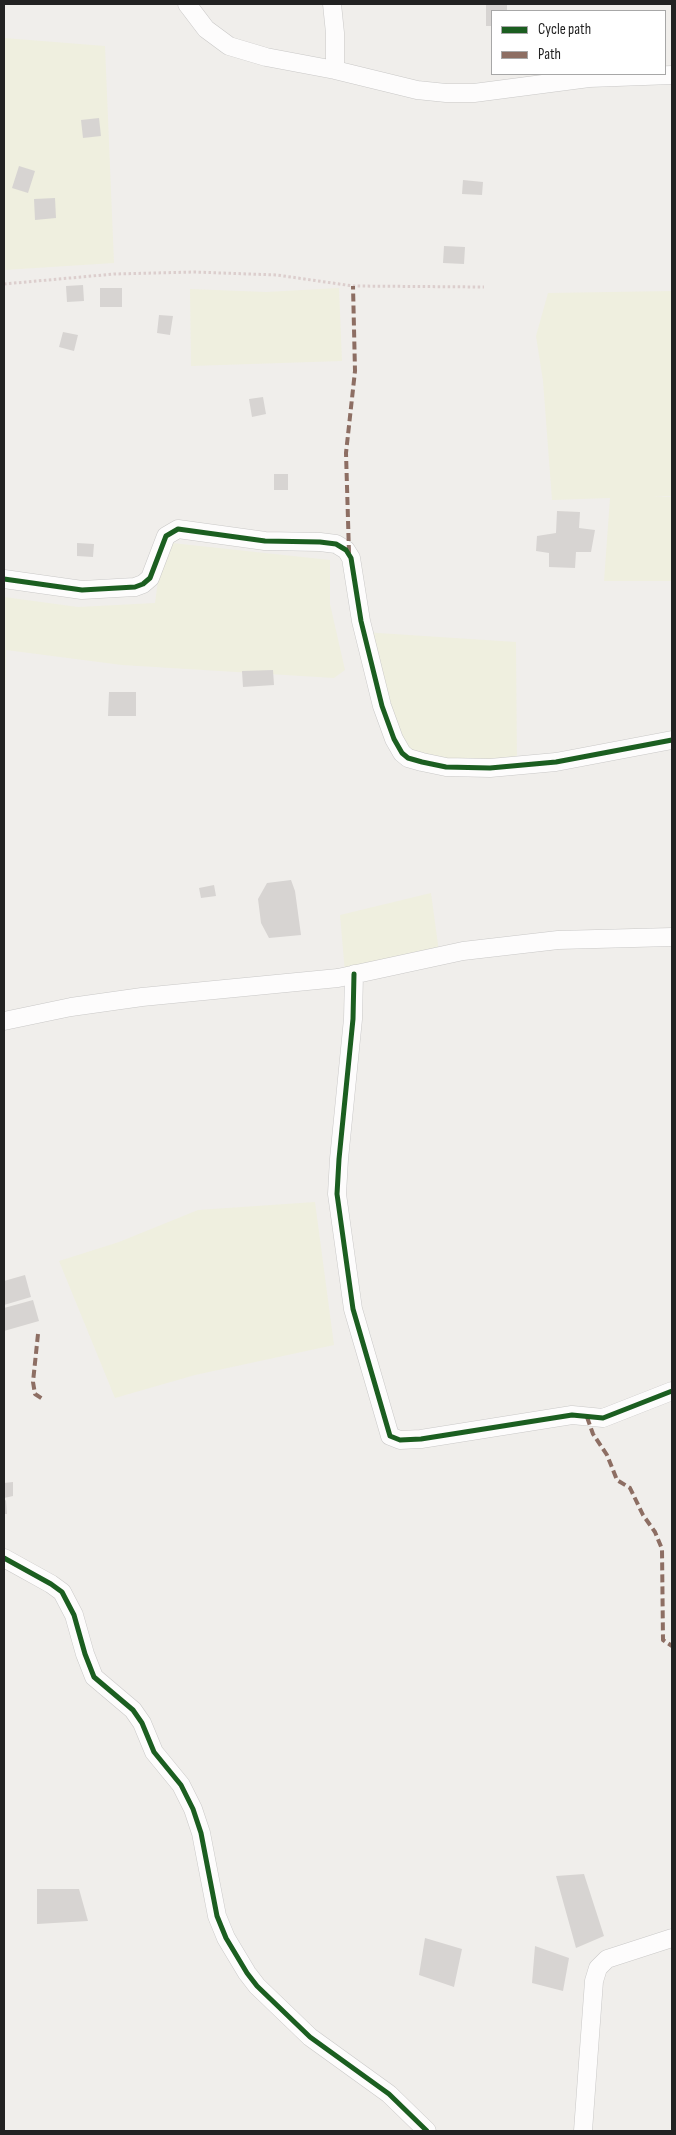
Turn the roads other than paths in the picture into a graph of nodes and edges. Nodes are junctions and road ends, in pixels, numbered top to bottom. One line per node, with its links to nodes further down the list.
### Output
1 (187, 4): 3 (street)
2 (332, 4): 3 (street)
3 (335, 70): 4 (street)
4 (672, 75)
5 (4, 579): 6 (street)
6 (672, 740)
7 (672, 937): 8 (street)
8 (354, 974): 9 (street); 10 (street)
9 (4, 1021)
10 (672, 1391)
11 (4, 1558): 13 (street)
12 (672, 1938): 14 (street)
13 (427, 2131)
14 (584, 2131)

